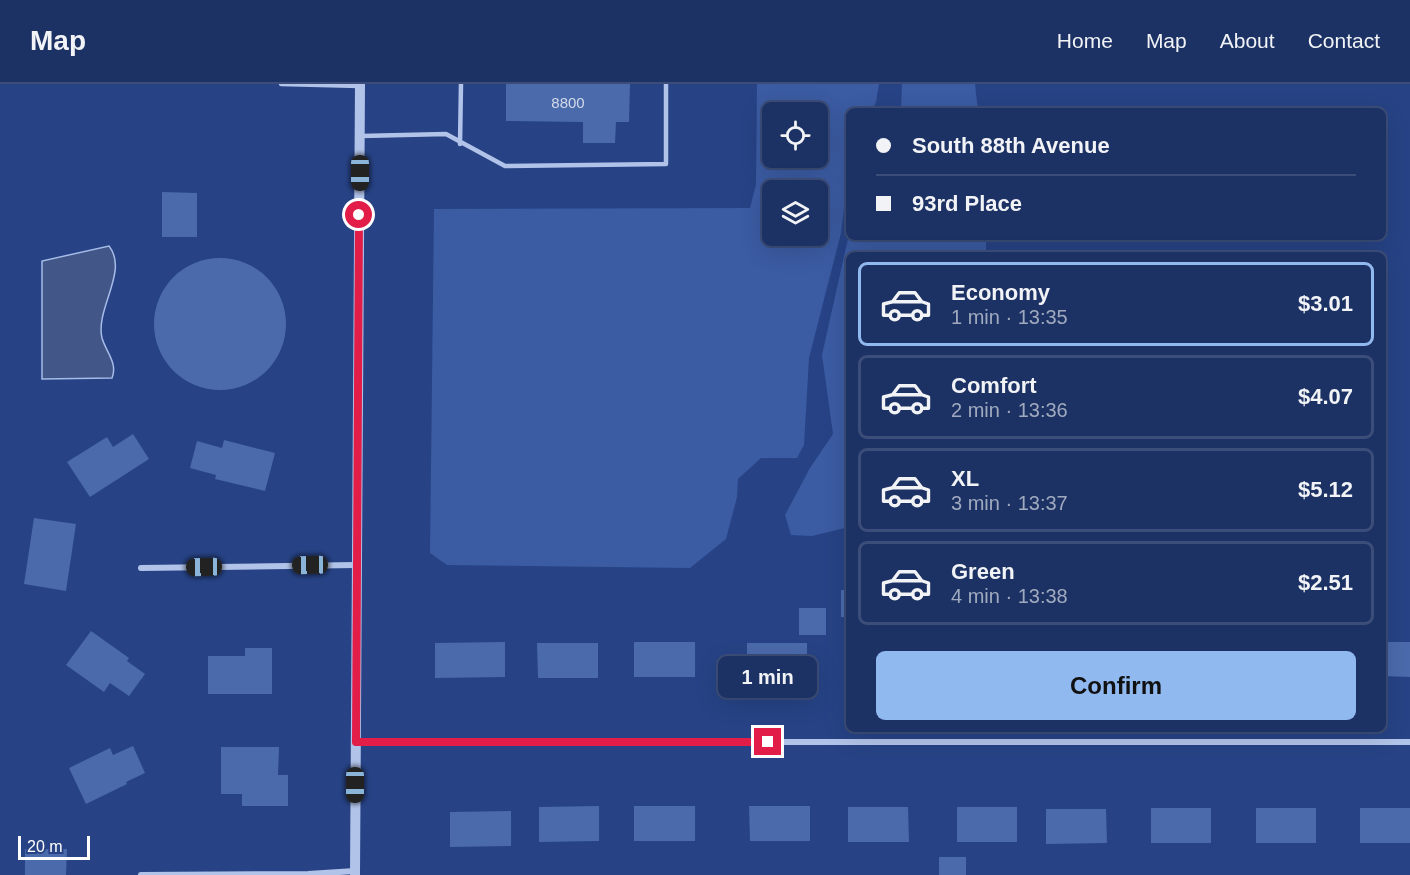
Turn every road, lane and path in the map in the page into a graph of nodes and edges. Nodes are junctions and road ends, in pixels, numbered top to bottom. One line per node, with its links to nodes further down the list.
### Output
1 (281, 84): 4 (lane)
2 (461, 84): 6 (lane)
3 (666, 84): 6 (lane)
4 (360, 85): 5 (street)
5 (360, 136): 6 (lane); 7 (street)
6 (460, 144)
7 (356, 565): 8 (street); 9 (street)
8 (141, 568)
9 (356, 742): 10 (street); 11 (street)
10 (1410, 742)
11 (355, 873): 12 (street)
12 (141, 875)

